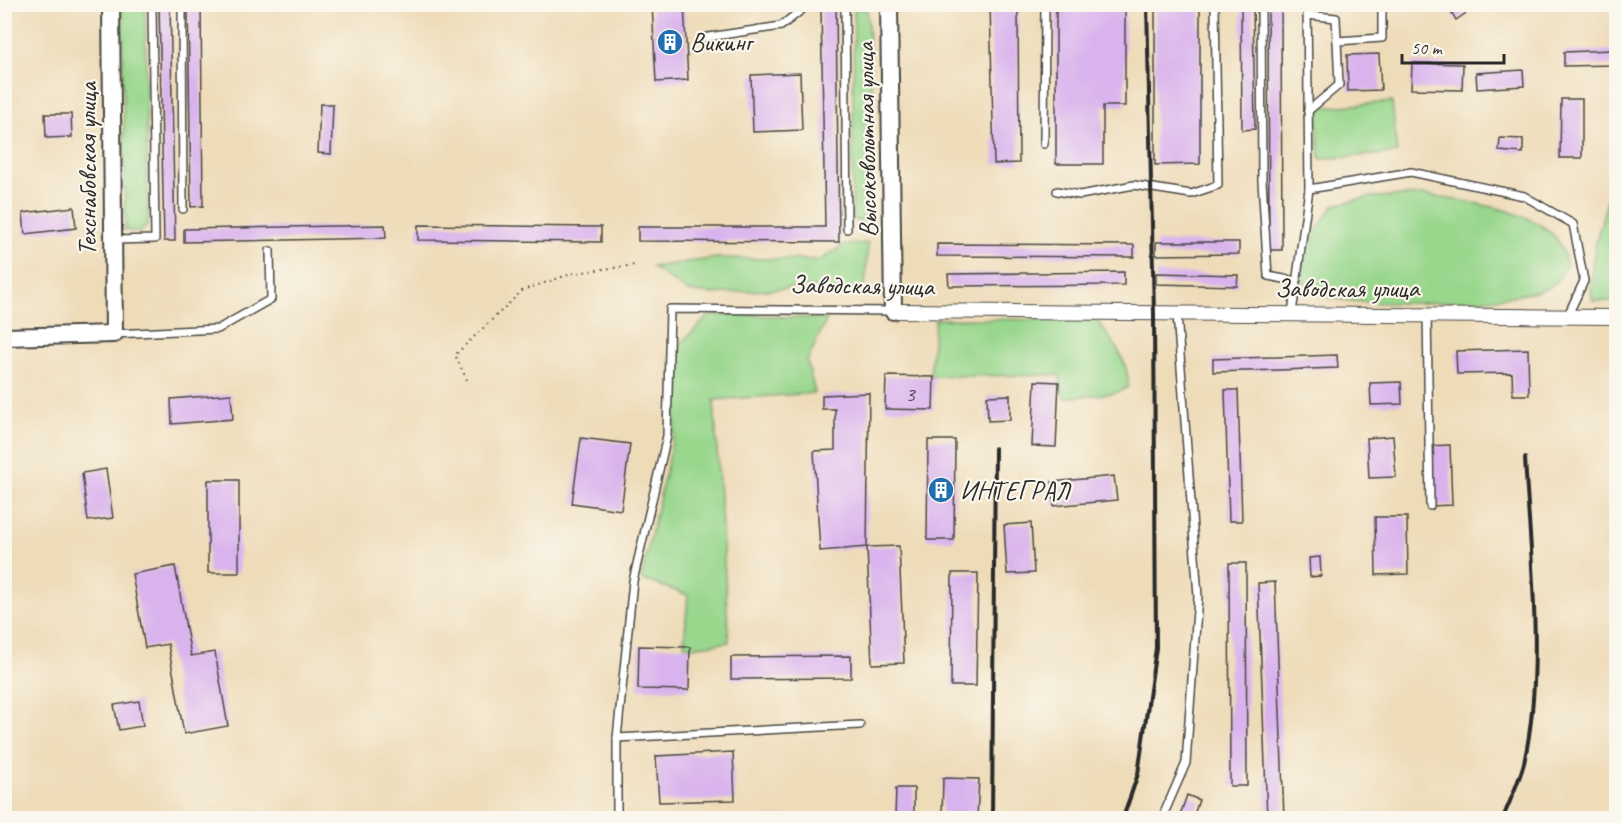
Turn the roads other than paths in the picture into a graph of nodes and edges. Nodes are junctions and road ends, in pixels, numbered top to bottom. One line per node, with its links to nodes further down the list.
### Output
1 (111, 4): 21 (street, Техснабовская улица)
2 (152, 4): 21 (lane)
3 (182, 4): 19 (lane)
4 (809, 4): 13 (lane)
5 (889, 4): 24 (street, Высоковольтная улица)
6 (1045, 4): 16 (lane)
7 (1215, 4): 18 (lane)
8 (1261, 4): 23 (lane)
9 (1307, 4): 12 (lane)
10 (1382, 4): 14 (lane)
11 (844, 5): 20 (lane)
12 (1307, 15): 14 (lane); 15 (lane)
13 (702, 38)
14 (1337, 41): 15 (lane)
15 (1308, 111): 17 (lane)
16 (1044, 144)
17 (1310, 189): 23 (lane); 28 (lane)
18 (1057, 190)
19 (183, 209)
20 (847, 229)
21 (113, 240): 30 (street, Техснабовская улица)
22 (270, 251): 30 (lane)
23 (1295, 281): 26 (lane)
24 (893, 311): 27 (street, Заводская улица); 34 (lane, Заводская улица)
25 (1427, 313): 26 (street, Заводская улица); 28 (street, Заводская улица); 32 (lane)
26 (1292, 314): 27 (street, Заводская улица)
27 (1177, 315): 36 (lane)
28 (1567, 317): 29 (street, Заводская улица)
29 (1617, 317)
30 (114, 334): 31 (street)
31 (4, 338)
32 (1430, 506)
33 (860, 725): 34 (lane)
34 (617, 738): 35 (lane, Заводская улица)
35 (617, 819)
36 (1162, 819)

